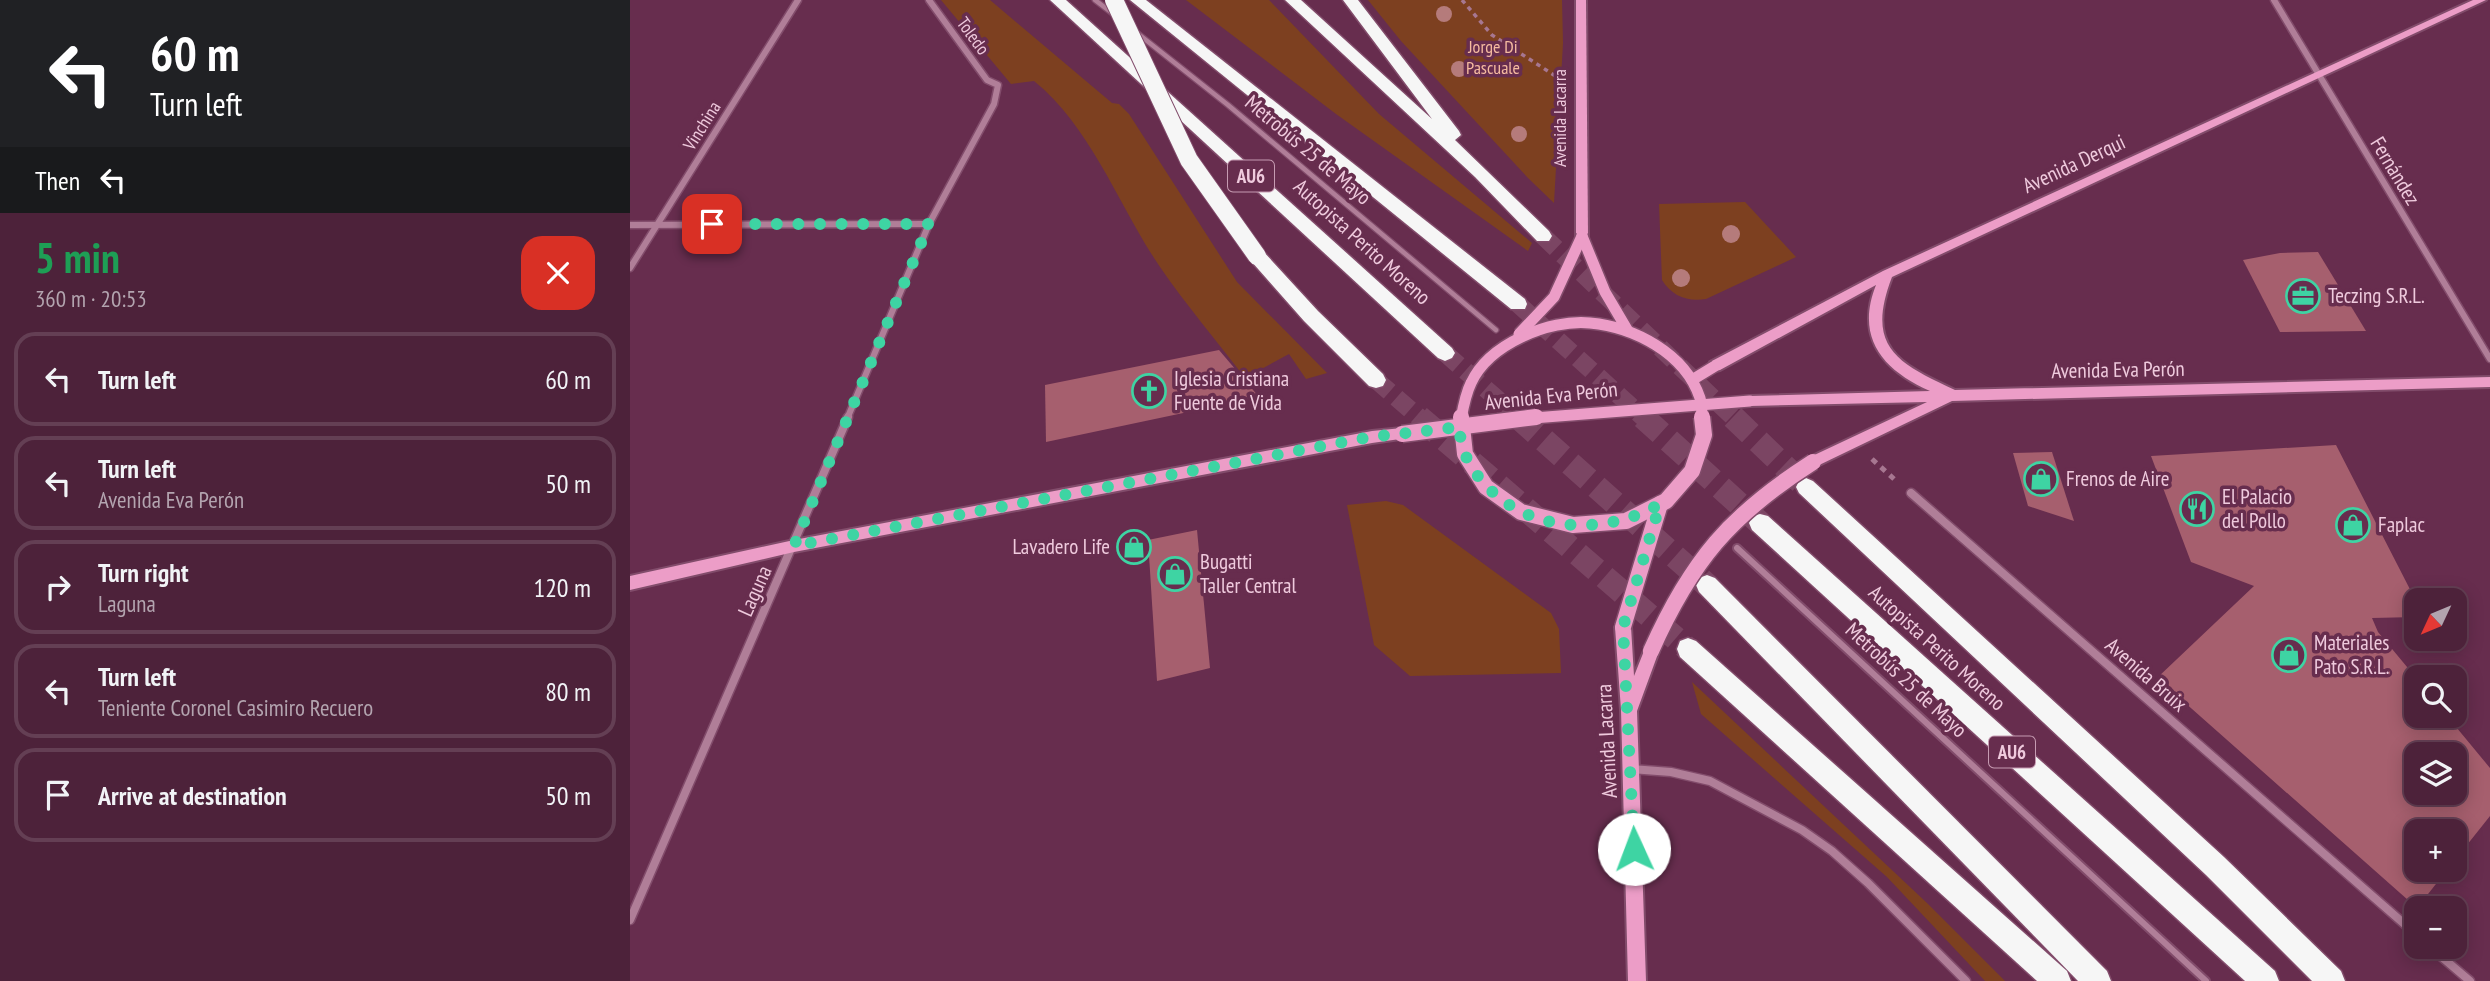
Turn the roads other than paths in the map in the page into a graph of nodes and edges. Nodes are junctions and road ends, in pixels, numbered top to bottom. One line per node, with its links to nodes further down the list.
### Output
1 (797, 0): 17 (street, Vinchina)
2 (929, 0): 15 (street, Toledo)
3 (1057, 0): 28 (highway, Autopista Perito Moreno / AU6)
4 (1095, 0): 25 (lane, Metrobús 25 de Mayo)
5 (1114, 0): 30 (highway, bridge)
6 (1137, 0): 24 (highway, Autopista Perito Moreno)
7 (1292, 0): 13 (highway)
8 (1305, 0): 13 (highway)
9 (1350, 0): 16 (highway)
10 (1581, 0): 21 (main road, Avenida Lacarra)
11 (2274, 0): 14 (street, Fernández)
12 (2481, 0): 14 (main road, Avenida Derqui)
13 (1312, 18): 16 (highway)
14 (2318, 74): 23 (main road, Avenida Derqui); 29 (street, Fernández)
15 (998, 85): 18 (street, Laguna)
16 (1481, 173): 20 (highway)
17 (657, 224): 18 (street); 19 (street); 22 (street, Vinchina)
18 (929, 224): 40 (street, Laguna)
19 (630, 225)
20 (1543, 236)
21 (1582, 236): 26 (main road, Avenida Lacarra, bridge); 27 (main road, Avenida Lacarra, bridge)
22 (630, 268)
23 (1887, 274): 31 (main road, Avenida Derqui, bridge); 33 (main road)
24 (1518, 304)
25 (1496, 330)
26 (1628, 331): 27 (main road, bridge); 31 (main road, bridge)
27 (1514, 340): 35 (main road, bridge)
28 (1445, 353)
29 (2490, 359)
30 (1376, 380)
31 (1692, 380): 34 (main road, bridge)
32 (2490, 382): 33 (main road, Avenida Eva Perón)
33 (1954, 396): 34 (main road, Avenida Eva Perón, bridge); 45 (main road, bridge)
34 (1703, 404): 35 (main road, Avenida Eva Perón, bridge); 38 (main road, bridge)
35 (1460, 427): 38 (main road, bridge); 40 (main road, Avenida Eva Perón, bridge)
36 (1806, 487): 56 (highway)
37 (1911, 494): 48 (street, Avenida Bruix)
38 (1660, 504): 45 (main road, Avenida Lacarra, bridge)
39 (1760, 523): 55 (highway, Autopista Perito Moreno / AU6)
40 (794, 546): 42 (main road, Avenida Eva Perón); 47 (street, Laguna)
41 (1737, 548): 54 (lane, Metrobús 25 de Mayo)
42 (630, 583)
43 (1707, 585): 53 (highway)
44 (1688, 649): 52 (highway)
45 (1629, 710): 46 (main road, Avenida Lacarra)
46 (1631, 769): 50 (main road, Avenida Lacarra); 51 (street)
47 (630, 920)
48 (2404, 924)
49 (2444, 959): 57 (street)
50 (1637, 981)
51 (1966, 981)
52 (2057, 981)
53 (2097, 981)
54 (2206, 981)
55 (2265, 981)
56 (2331, 981)
57 (2470, 981)

